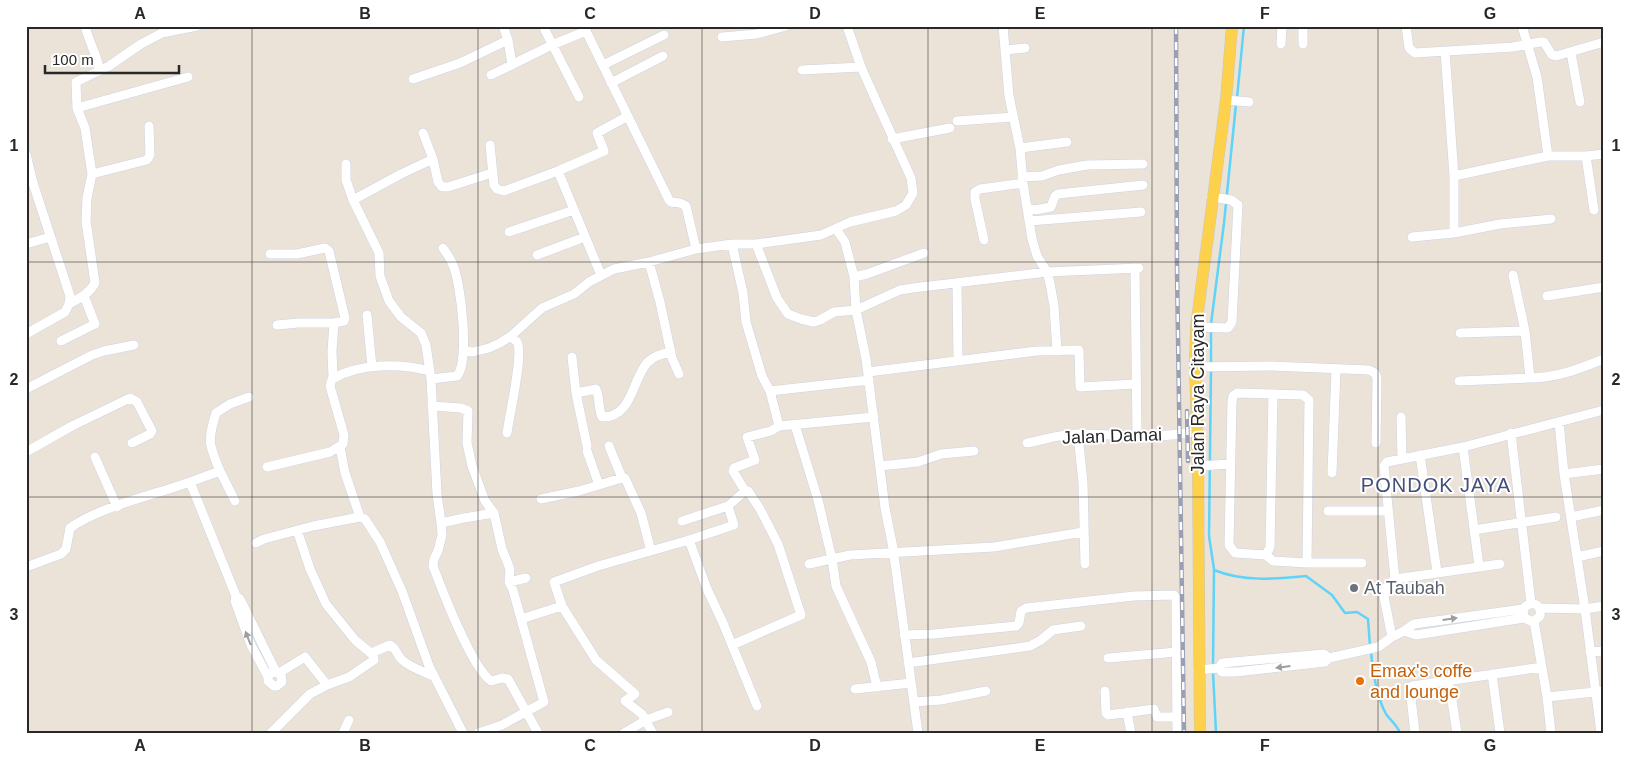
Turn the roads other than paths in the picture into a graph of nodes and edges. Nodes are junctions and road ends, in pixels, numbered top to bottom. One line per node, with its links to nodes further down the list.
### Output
1 (85, 26): 31 (street)
2 (197, 26): 31 (street)
3 (503, 26): 16 (street)
4 (544, 26): 20 (street)
5 (786, 26): 15 (street)
6 (847, 26): 29 (street)
7 (1003, 26): 23 (street)
8 (1232, 26): 37 (main road, Jalan Raya Citayam)
9 (1282, 26): 18 (street)
10 (1304, 26): 19 (street)
11 (1406, 26): 24 (street)
12 (1522, 26): 21 (street)
13 (585, 28): 20 (street); 28 (street)
14 (664, 35): 28 (street)
15 (722, 37)
16 (508, 40): 27 (street); 34 (street)
17 (1604, 42): 25 (street)
18 (1281, 44)
19 (1303, 44)
20 (552, 45): 27 (street); 36 (street)
21 (1528, 46): 24 (street); 25 (street); 53 (street)
22 (1025, 48): 23 (street)
23 (1005, 50): 42 (street)
24 (1445, 51): 61 (street)
25 (1571, 53): 39 (street)
26 (663, 56): 35 (street)
27 (512, 65): 32 (street)
28 (603, 65): 35 (street)
29 (861, 67): 30 (street); 47 (street)
30 (802, 70)
31 (100, 71): 40 (street)
32 (491, 75)
33 (188, 77): 40 (street)
34 (413, 79)
35 (611, 83): 41 (street)
36 (578, 97)
37 (1229, 100): 38 (street); 65 (main road, Jalan Raya Citayam)
38 (1246, 102)
39 (1580, 102)
40 (77, 108): 60 (street)
41 (628, 116): 58 (street); 84 (street)
42 (1013, 117): 43 (street); 50 (street)
43 (957, 121)
44 (149, 126): 60 (street)
45 (950, 128): 47 (street)
46 (423, 133): 55 (street)
47 (892, 139): 73 (street)
48 (1067, 142): 50 (street)
49 (490, 145): 59 (street)
50 (1020, 148): 62 (street)
51 (26, 154): 63 (street)
52 (1604, 154): 54 (street)
53 (1548, 156): 54 (street); 61 (street)
54 (1586, 156): 69 (street)
55 (434, 159): 59 (street); 66 (street)
56 (346, 164): 66 (street)
57 (1143, 164): 62 (street)
58 (558, 171): 59 (street); 68 (street)
59 (492, 173)
60 (92, 174): 95 (street)
61 (1454, 176): 75 (street)
62 (1023, 180): 67 (street); 79 (street)
63 (30, 184): 76 (street)
64 (1142, 185): 67 (street)
65 (1222, 199): 102 (main road, Jalan Raya Citayam); 102 (street)
66 (353, 200): 119 (street)
67 (1028, 208): 72 (street)
68 (574, 210): 74 (street); 77 (street)
69 (1594, 210)
70 (1141, 212): 72 (street)
71 (1551, 219): 75 (street)
72 (1030, 221): 89 (street)
73 (836, 229): 82 (street); 92 (street)
74 (509, 232)
75 (1454, 233): 78 (street)
76 (50, 236): 80 (street); 97 (street)
77 (585, 237): 87 (street); 91 (street)
78 (1412, 237)
79 (984, 240)
80 (26, 244)
81 (732, 244): 82 (street); 84 (street); 126 (street)
82 (756, 244): 98 (street)
83 (443, 248): 109 (street)
84 (696, 248): 88 (street)
85 (924, 253): 92 (street)
86 (270, 254): 100 (street)
87 (537, 255)
88 (649, 262): 91 (street); 111 (street)
89 (1047, 272): 93 (street); 110 (street); 124 (street)
90 (1513, 275): 103 (street)
91 (601, 276): 106 (street)
92 (854, 277): 98 (street)
93 (957, 283): 98 (street); 114 (street)
94 (1604, 287): 96 (street)
95 (84, 296): 97 (street); 107 (street)
96 (1547, 296)
97 (69, 304): 105 (street)
98 (856, 305): 120 (street)
99 (367, 315): 115 (street)
100 (334, 323): 101 (street); 121 (street)
101 (277, 325)
102 (1202, 327): 116 (main road, Jalan Raya Citayam)
103 (1525, 331): 104 (street); 122 (street)
104 (1460, 333)
105 (26, 334)
106 (511, 336): 109 (street); 138 (street)
107 (60, 341)
108 (134, 345): 125 (street)
109 (464, 351): 119 (street)
110 (1057, 351): 114 (street); 124 (street)
111 (671, 352): 118 (street); 127 (street)
112 (572, 357): 127 (street)
113 (1604, 359): 122 (street)
114 (958, 360): 120 (street)
115 (372, 366): 119 (street); 121 (street)
116 (1200, 367): 117 (street); 137 (main road, Jalan Raya Citayam)
117 (1336, 370): 142 (street); 159 (street)
118 (679, 374)
119 (430, 375): 130 (street)
120 (868, 376): 126 (street); 132 (street)
121 (333, 378): 147 (street)
122 (1530, 378): 123 (street)
123 (1459, 381)
124 (1136, 384): 141 (street)
125 (26, 389)
126 (770, 391): 136 (street)
127 (576, 393): 163 (street)
128 (1273, 394): 153 (street); 187 (street); 191 (street)
129 (248, 397): 158 (street)
130 (432, 406): 172 (street); 177 (street)
131 (1604, 410): 134 (street)
132 (874, 416): 135 (street); 155 (street)
133 (1401, 417): 152 (street)
134 (1559, 422): 139 (street); 160 (street)
135 (795, 425): 136 (street); 189 (street)
136 (779, 426): 164 (street)
137 (1197, 431): 141 (street, Jalan Damai); 154 (main road, Jalan Raya Citayam)
138 (507, 433)
139 (1511, 433): 146 (street); 178 (street)
140 (1078, 434): 141 (street, Jalan Damai); 144 (street, Jalan Damai); 181 (street)
141 (1137, 435)
142 (1376, 442)
143 (132, 443): 149 (street)
144 (1027, 443)
145 (609, 446): 161 (street)
146 (1463, 446): 150 (street); 180 (street)
147 (340, 447): 156 (street); 173 (street)
148 (974, 451): 155 (street)
149 (26, 452)
150 (1420, 455): 152 (street); 197 (street)
151 (95, 457): 168 (street)
152 (1402, 458): 171 (street)
153 (1227, 464): 154 (street); 187 (street)
154 (1202, 465): 220 (main road, Jalan Raya Citayam)
155 (880, 466): 185 (street)
156 (267, 467)
157 (1604, 469): 160 (street)
158 (220, 471): 162 (street); 166 (street)
159 (1332, 474)
160 (1564, 474): 175 (street)
161 (622, 478): 163 (street); 184 (street)
162 (190, 482): 168 (street); 225 (street)
163 (599, 485): 165 (street)
164 (745, 491): 167 (street); 212 (street)
165 (541, 499)
166 (236, 501)
167 (728, 506): 176 (street); 182 (street)
168 (116, 507): 196 (street)
169 (1604, 510): 175 (street)
170 (1328, 511): 171 (street)
171 (1388, 511): 199 (street)
172 (494, 513): 177 (street); 200 (street)
173 (360, 517): 179 (street); 222 (street)
174 (1556, 517): 178 (street)
175 (1571, 517): 188 (street)
176 (682, 521)
177 (441, 523): 236 (street)
178 (1521, 523): 180 (street); 201 (street)
179 (297, 530): 183 (street); 216 (street)
180 (1474, 530): 195 (street)
181 (1083, 532): 185 (street); 193 (street)
182 (689, 540): 184 (street); 212 (street)
183 (256, 543)
184 (652, 551): 202 (street)
185 (893, 552): 189 (street); 210 (street)
186 (1604, 552): 188 (street)
187 (1266, 555): 191 (street)
188 (1577, 557): 205 (street)
189 (832, 559): 192 (street); 226 (street)
190 (1362, 562): 191 (street)
191 (1307, 563)
192 (809, 564)
193 (1085, 564)
194 (1500, 564): 195 (street)
195 (1479, 566): 197 (street)
196 (26, 567)
197 (1437, 572): 199 (street)
198 (526, 578): 200 (street)
199 (1395, 579): 211 (street)
200 (509, 582): 207 (street)
201 (1531, 603): 204 (street); 206 (street)
202 (562, 606): 207 (street); 239 (street)
203 (1604, 606): 205 (street)
204 (1540, 608): 205 (street); 208 (street)
205 (1585, 609): 215 (street)
206 (1524, 613): 208 (street); 211 (street)
207 (520, 619): 236 (street)
208 (1534, 621): 219 (street)
209 (1081, 626): 218 (street)
210 (904, 634): 214 (street); 218 (street)
211 (1392, 637): 220 (street)
212 (732, 645): 233 (street)
213 (1604, 651): 215 (street)
214 (1176, 652): 217 (street); 237 (street)
215 (1590, 652): 230 (street)
216 (371, 653): 222 (street); 225 (street)
217 (1108, 658)
218 (908, 663): 224 (street)
219 (1542, 668): 221 (street); 231 (street)
220 (1201, 670): 250 (main road, Jalan Raya Citayam)
221 (1492, 674): 223 (street); 253 (street)
222 (434, 676): 243 (street)
223 (1449, 680): 251 (street); 252 (street)
224 (911, 683): 226 (street); 232 (street)
225 (328, 685): 241 (street)
226 (877, 687): 227 (street)
227 (855, 689)
228 (986, 691): 232 (street)
229 (1106, 691): 235 (street)
230 (1600, 692): 231 (street); 255 (street)
231 (1547, 697): 254 (street)
232 (914, 702): 247 (street)
233 (757, 706)
234 (668, 712): 239 (street)
235 (1128, 712): 237 (street); 248 (street)
236 (526, 713): 244 (street); 245 (street)
237 (1177, 717): 249 (street)
238 (349, 720): 242 (street)
239 (646, 720): 240 (street); 246 (street)
240 (652, 732)
241 (271, 733)
242 (343, 733)
243 (463, 733)
244 (478, 733)
245 (538, 733)
246 (624, 733)
247 (918, 733)
248 (1131, 733)
249 (1177, 733)
250 (1200, 733)
251 (1415, 733)
252 (1456, 733)
253 (1500, 733)
254 (1552, 733)
255 (1601, 733)

